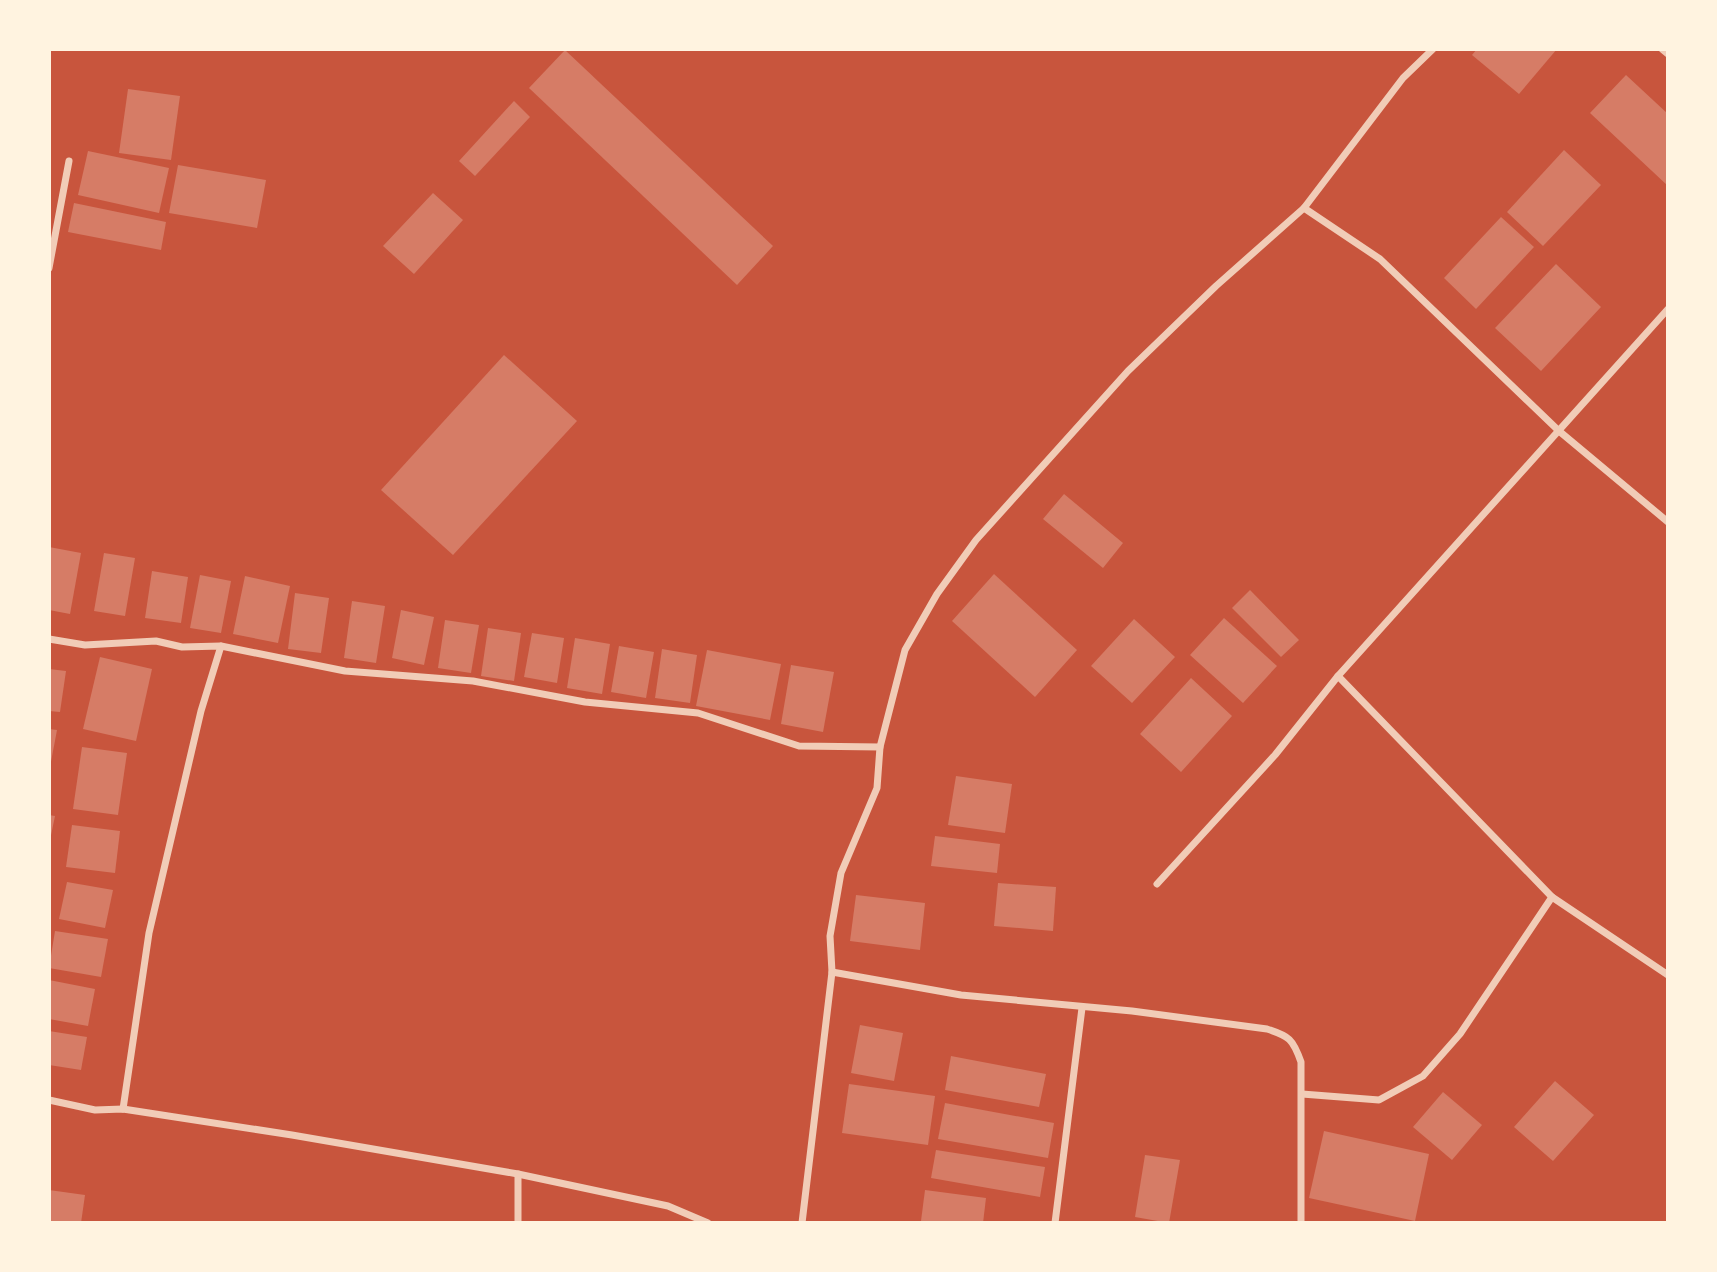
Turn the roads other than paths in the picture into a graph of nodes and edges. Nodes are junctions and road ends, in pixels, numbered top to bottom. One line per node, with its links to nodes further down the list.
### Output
1 (1433, 49): 5 (street)
2 (1662, 49): 3 (street)
3 (1668, 54)
4 (69, 161): 6 (street)
5 (1304, 208): 9 (street); 14 (street)
6 (52, 241): 7 (street)
7 (49, 268)
8 (1668, 309): 9 (street)
9 (1559, 431): 10 (street); 13 (street)
10 (1668, 522)
11 (49, 639): 12 (street)
12 (221, 646): 14 (street); 22 (street)
13 (1338, 676): 15 (street); 16 (street)
14 (880, 747): 17 (street)
15 (1157, 884)
16 (1552, 897): 18 (street); 20 (street)
17 (832, 972): 19 (street); 26 (street)
18 (1668, 975)
19 (1082, 1008): 20 (street); 27 (street)
20 (1302, 1094): 28 (street)
21 (49, 1100): 22 (street)
22 (123, 1109): 23 (street)
23 (518, 1174): 24 (street); 25 (street)
24 (518, 1223)
25 (708, 1223)
26 (802, 1223)
27 (1055, 1223)
28 (1301, 1223)

